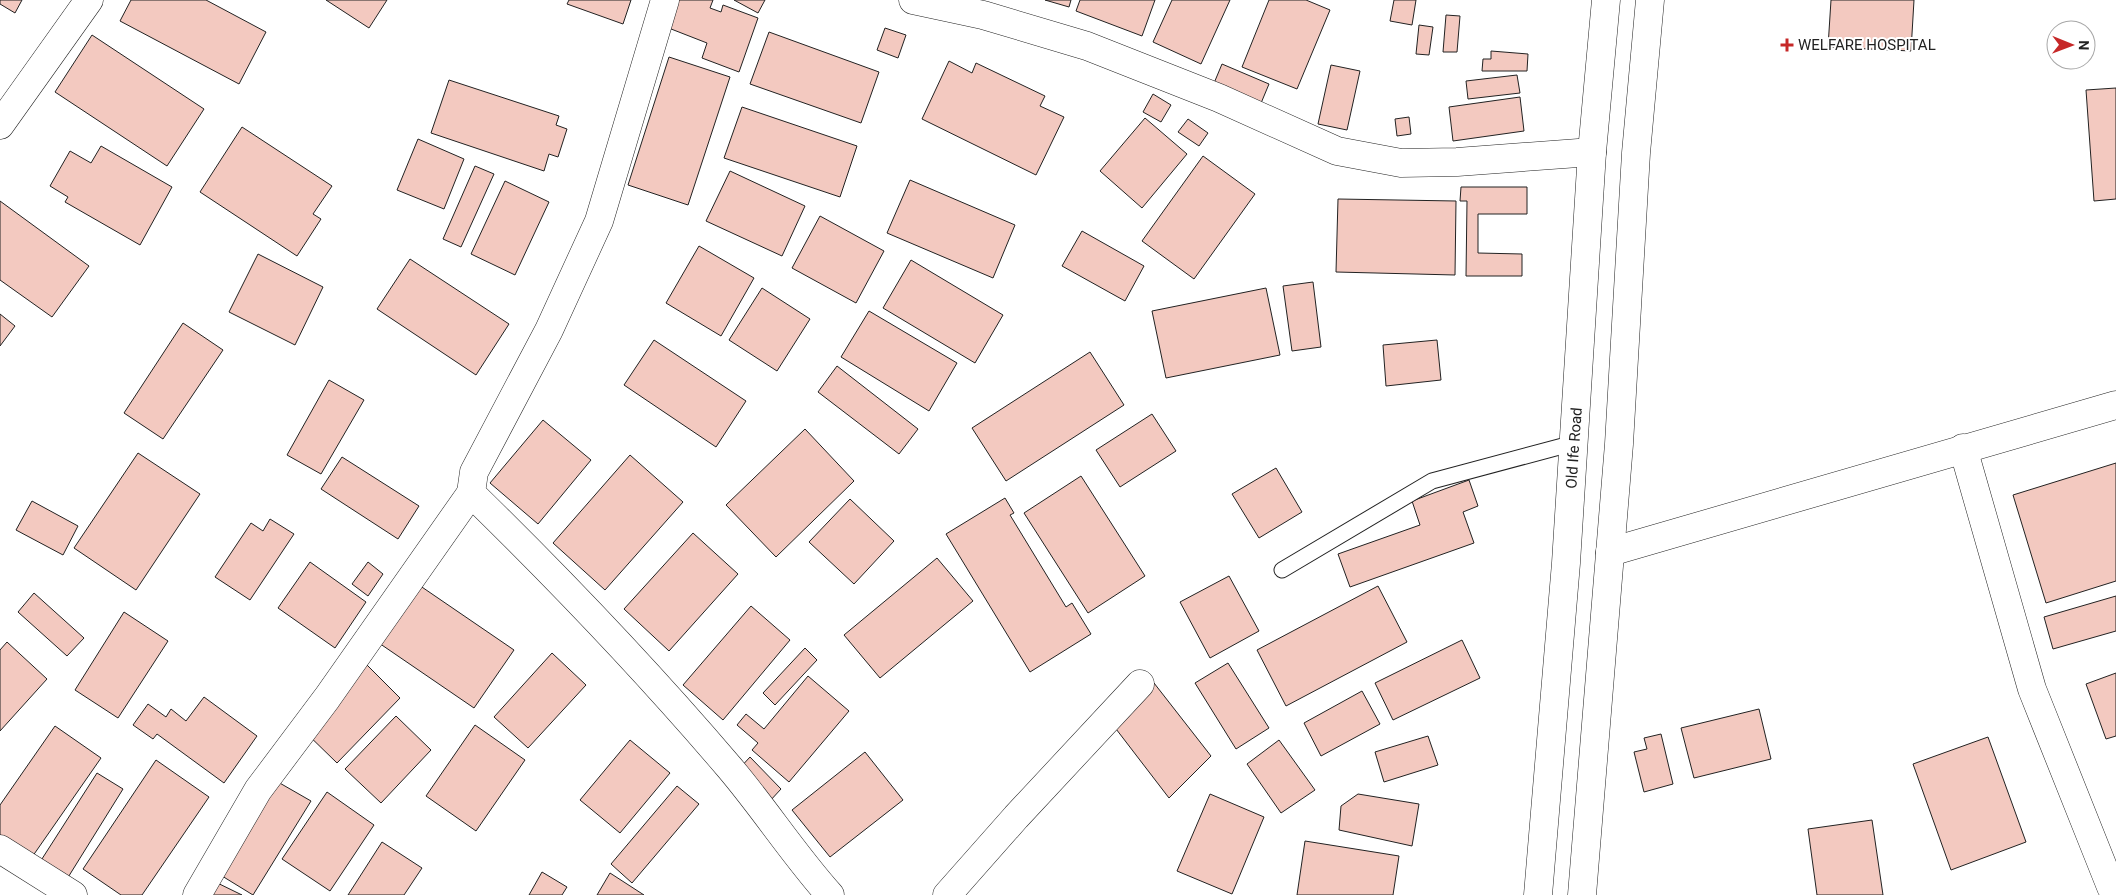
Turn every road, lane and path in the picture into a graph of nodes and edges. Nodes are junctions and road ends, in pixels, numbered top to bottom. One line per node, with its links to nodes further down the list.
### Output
1 (89, 0): 6 (street)
2 (665, 0): 11 (street)
3 (913, 0): 7 (street)
4 (1605, 11): 5 (street); 7 (street, Old Ife Road)
5 (1649, 13): 12 (street)
6 (0, 126)
7 (1592, 152): 9 (street, Old Ife Road)
8 (2116, 405): 10 (street)
9 (1574, 443): 13 (lane); 21 (street, Old Ife Road)
10 (1963, 448): 12 (street); 16 (street)
11 (471, 493): 18 (street); 19 (street)
12 (1610, 552): 22 (street)
13 (1282, 570)
14 (1140, 684): 20 (street)
15 (0, 849): 17 (street)
16 (2106, 891)
17 (73, 895)
18 (197, 895)
19 (830, 895)
20 (947, 895)
21 (1538, 895)
22 (1582, 895)

